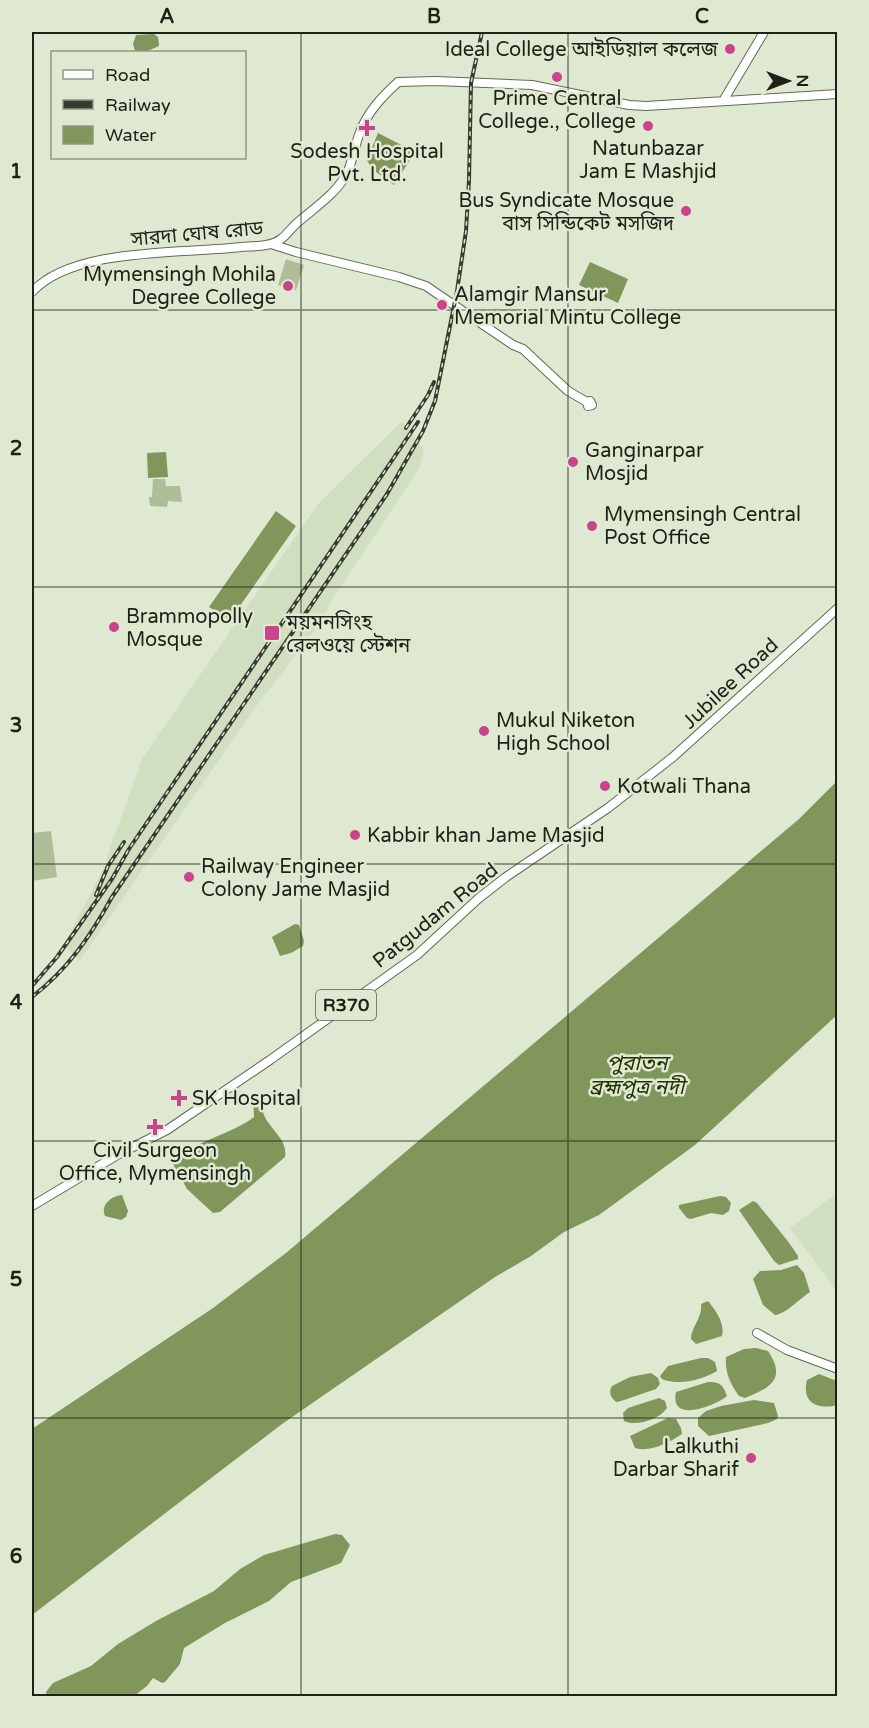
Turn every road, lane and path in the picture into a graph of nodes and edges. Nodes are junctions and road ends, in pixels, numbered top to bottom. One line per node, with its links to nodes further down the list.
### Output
1 (764, 32): 3 (main road)
2 (837, 94): 3 (main road)
3 (723, 101): 4 (main road, সারদা ঘোষ রোড)
4 (272, 244): 5 (main road, সারদা ঘোষ রোড); 6 (main road)
5 (32, 292)
6 (587, 402)
7 (837, 608): 8 (main road, Jubilee Road)
8 (643, 780): 9 (main road, Patgudam Road / R370)
9 (32, 1206)
10 (757, 1333): 11 (main road)
11 (837, 1369)

